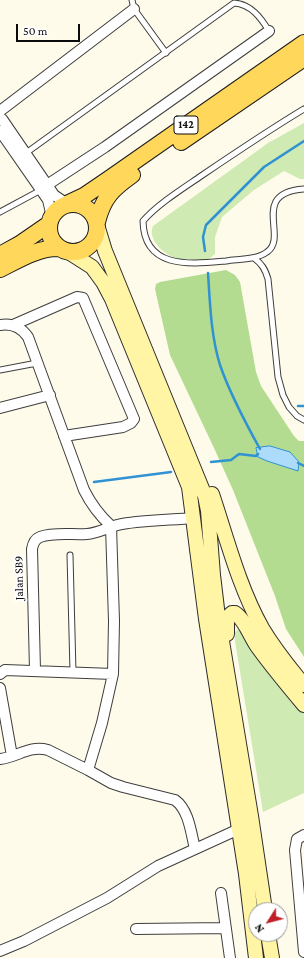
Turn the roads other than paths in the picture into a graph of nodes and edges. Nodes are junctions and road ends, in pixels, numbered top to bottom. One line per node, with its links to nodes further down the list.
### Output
1 (133, 5): 4 (lane); 7 (street)
2 (269, 31): 4 (lane); 11 (street)
3 (304, 43): 13 (main road, 142)
4 (166, 53): 10 (lane)
5 (304, 58): 16 (main road, 142)
6 (304, 109): 19 (lane)
7 (0, 111)
8 (0, 118): 10 (street)
9 (0, 131): 11 (street)
10 (26, 153): 11 (street)
11 (44, 188): 13 (street); 14 (lane); 15 (street)
12 (304, 189): 19 (lane)
13 (67, 204): 15 (main road, 142); 16 (main road)
14 (0, 212)
15 (51, 220): 17 (main road); 18 (main road, 142)
16 (97, 225): 17 (main road, 142); 25 (main road)
17 (63, 250): 20 (main road, 142); 30 (main road)
18 (0, 255)
19 (254, 258): 28 (lane)
20 (0, 269)
21 (0, 325): 22 (street)
22 (13, 325): 23 (street); 29 (street)
23 (38, 362): 24 (lane); 26 (street)
24 (0, 370)
25 (158, 380): 37 (main road); 43 (main road)
26 (50, 395): 27 (street); 29 (street)
27 (0, 408)
28 (304, 420)
29 (64, 436): 31 (street)
30 (194, 518): 31 (street); 44 (main road)
31 (110, 526): 33 (street, Jalan SB9); 36 (street)
32 (70, 555): 34 (lane)
33 (35, 670): 34 (street); 35 (street)
34 (73, 672): 36 (street)
35 (0, 674)
36 (114, 674): 42 (street)
37 (304, 685)
38 (0, 688): 40 (street)
39 (304, 705): 43 (main road)
40 (12, 756): 41 (street); 42 (street)
41 (0, 759)
42 (88, 770): 46 (street)
43 (251, 816): 48 (main road)
44 (239, 829): 46 (street); 56 (main road)
45 (304, 835): 51 (street)
46 (195, 849): 53 (street)
47 (221, 893): 49 (street)
48 (264, 902)
49 (226, 928): 50 (street); 55 (street)
50 (136, 929)
51 (303, 937): 54 (street)
52 (269, 942): 57 (main road)
53 (0, 951)
54 (304, 952)
55 (230, 958)
56 (256, 958)
57 (272, 958)

